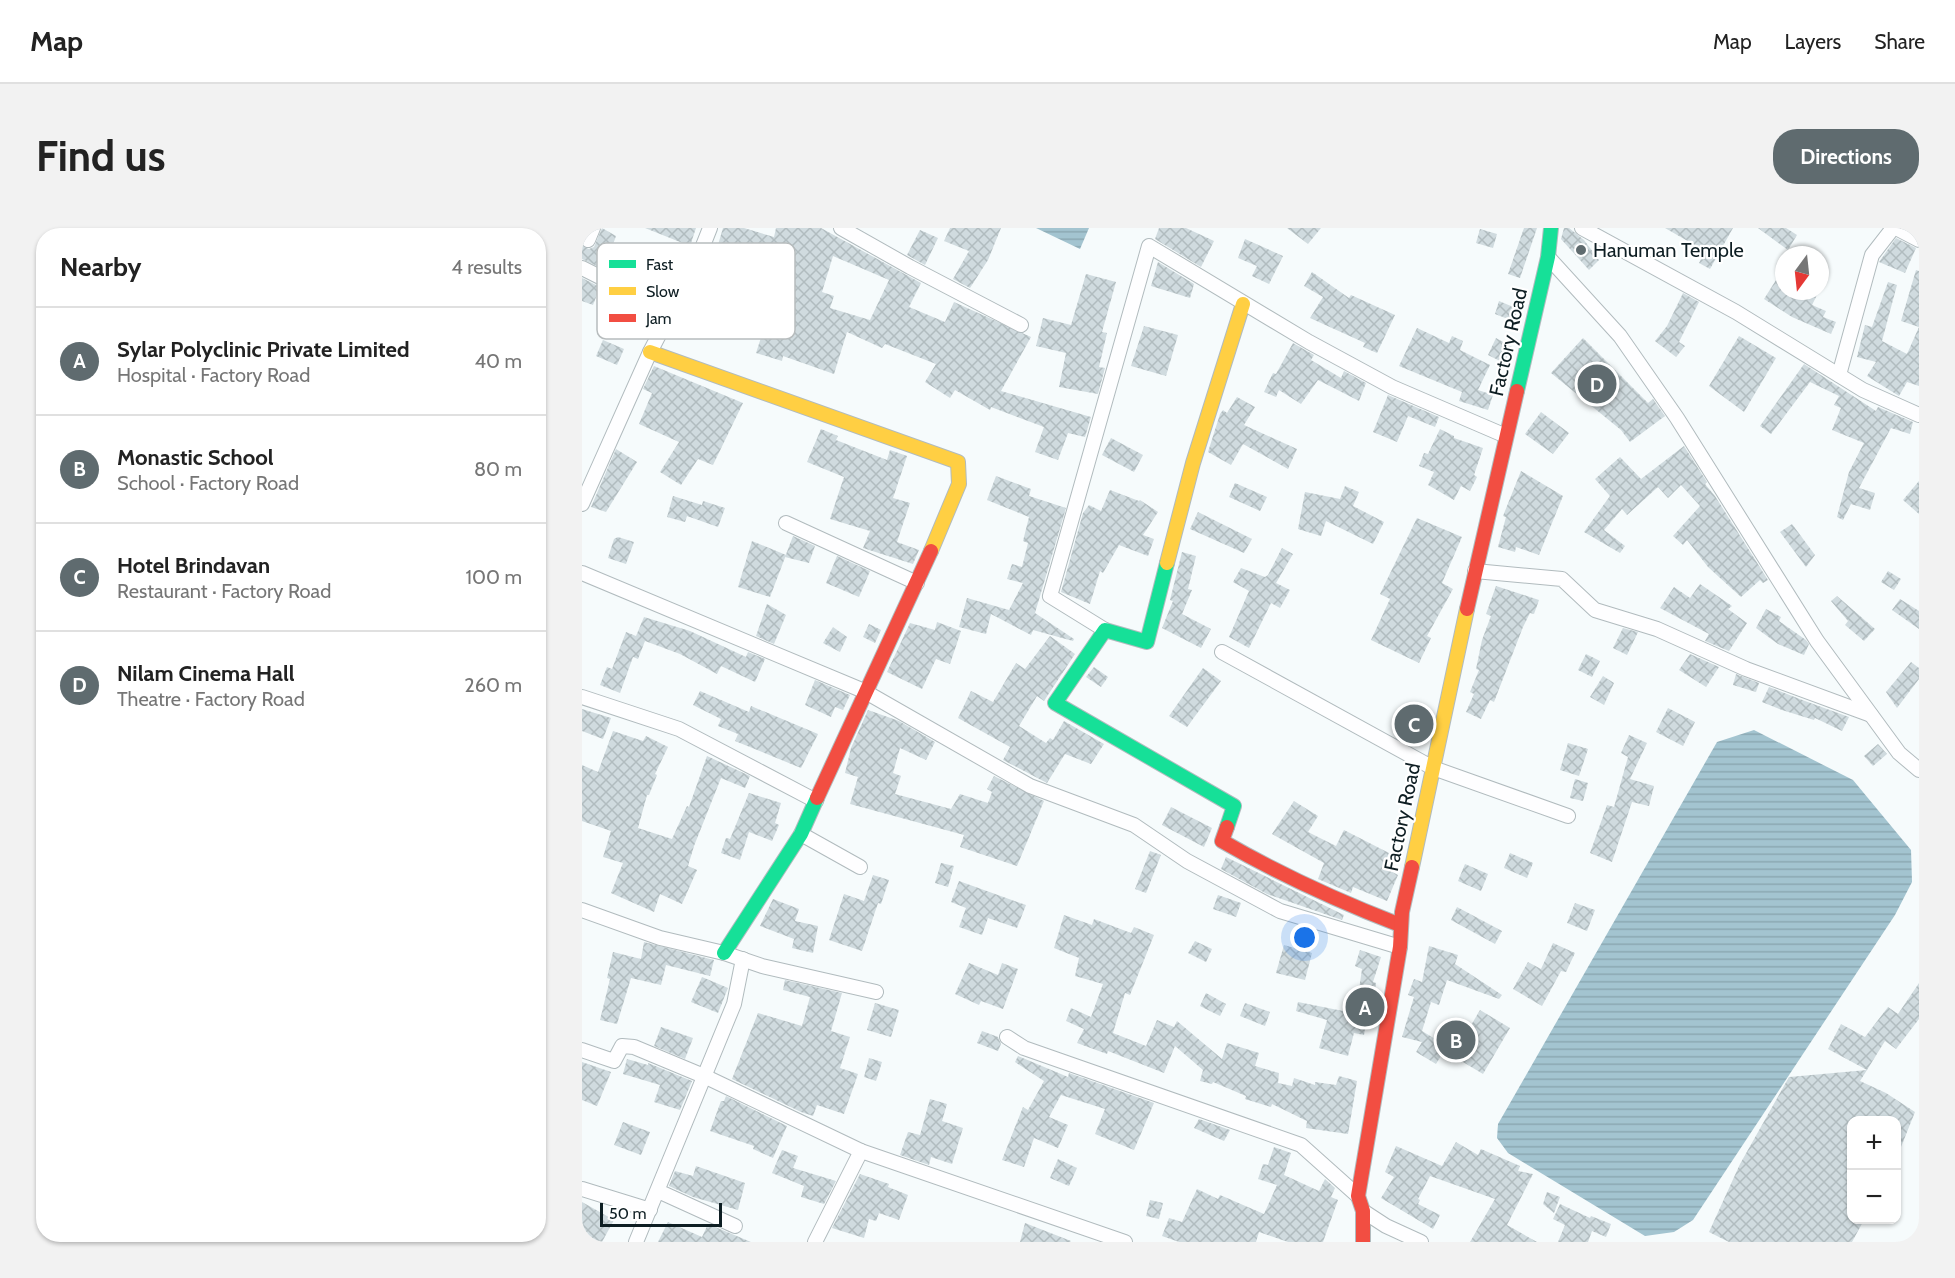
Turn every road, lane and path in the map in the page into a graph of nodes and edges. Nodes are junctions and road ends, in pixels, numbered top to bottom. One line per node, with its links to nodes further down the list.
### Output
1 (710, 228): 7 (street)
2 (841, 228): 12 (street)
3 (1551, 228): 8 (street, Factory Road)
4 (1582, 228): 15 (street)
5 (1895, 228): 6 (street); 15 (street)
6 (1919, 240)
7 (704, 243)
8 (1548, 257): 17 (street, Factory Road); 27 (street)
9 (582, 268): 10 (street)
10 (597, 276)
11 (1243, 304): 17 (street); 23 (street); 23 (street)
12 (1021, 325)
13 (657, 339): 14 (street)
14 (650, 352): 18 (street); 22 (street)
15 (1839, 375): 16 (street)
16 (1919, 415)
17 (1506, 436): 20 (street, Factory Road)
18 (582, 504)
19 (786, 523): 22 (street)
20 (1475, 571): 27 (street); 28 (street, Factory Road)
21 (582, 573): 25 (street)
22 (917, 583): 25 (street)
23 (1105, 630): 35 (street)
24 (1222, 652): 28 (street)
25 (864, 691): 30 (street); 36 (street)
26 (582, 697): 30 (street)
27 (1871, 715): 29 (street)
28 (1432, 768): 31 (street); 35 (street, Factory Road)
29 (1919, 770)
30 (816, 801): 32 (street)
31 (1568, 816)
32 (801, 834): 33 (street); 37 (street)
33 (860, 867)
34 (582, 910): 37 (street)
35 (1400, 924): 36 (street, Factory Road)
36 (1400, 947): 46 (street, Factory Road)
37 (724, 953): 38 (street)
38 (743, 959): 39 (street); 42 (street)
39 (876, 992)
40 (1006, 1037): 46 (street)
41 (582, 1050): 42 (street)
42 (706, 1077): 43 (street); 45 (street)
43 (861, 1151): 50 (street); 52 (street)
44 (582, 1190): 47 (street)
45 (658, 1191): 47 (street); 49 (street)
46 (1358, 1196): 48 (street, Factory Road)
47 (650, 1210): 51 (street)
48 (1363, 1211): 53 (street, Factory Road); 54 (street)
49 (735, 1226)
50 (1116, 1241)
51 (636, 1242)
52 (815, 1242)
53 (1363, 1242)
54 (1421, 1242)

